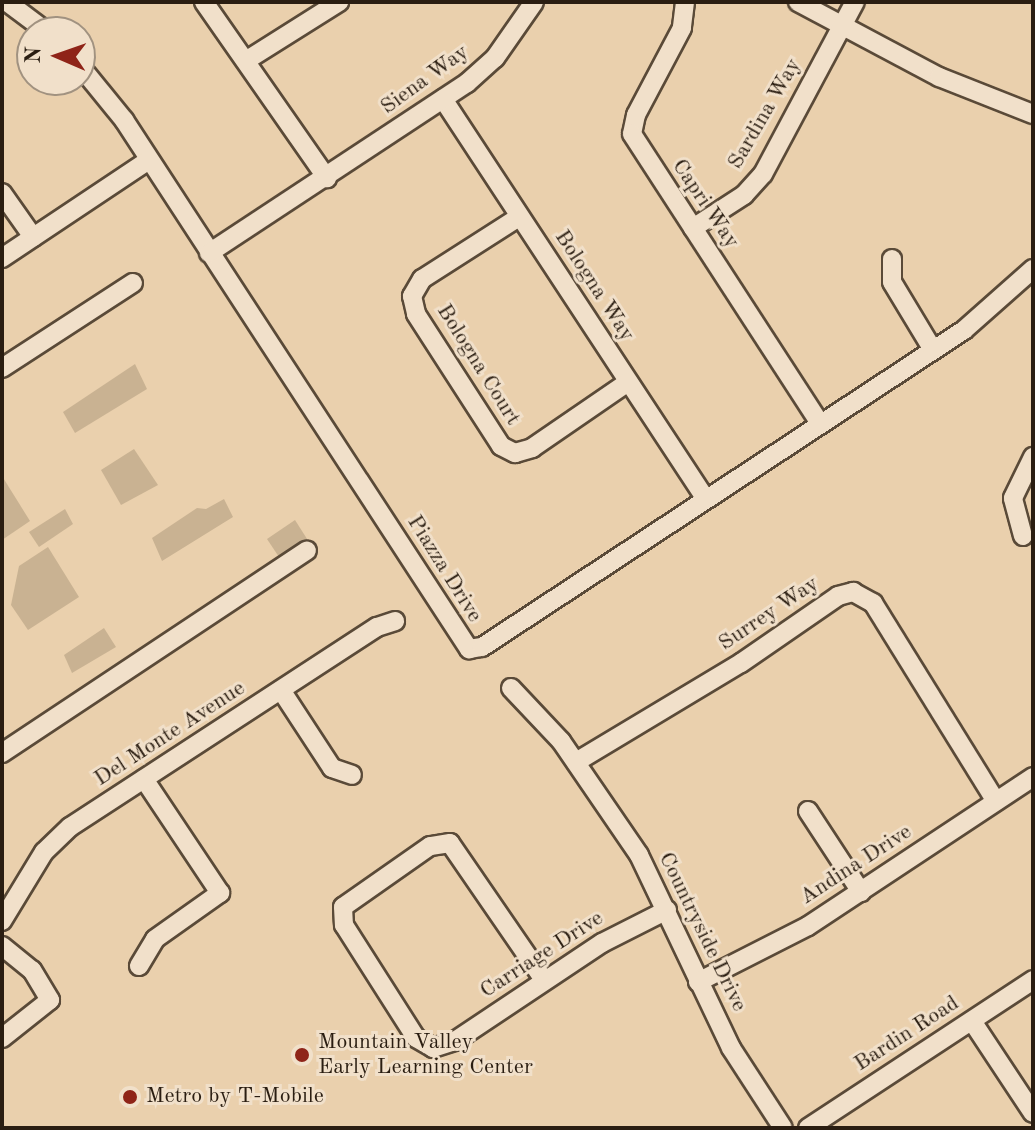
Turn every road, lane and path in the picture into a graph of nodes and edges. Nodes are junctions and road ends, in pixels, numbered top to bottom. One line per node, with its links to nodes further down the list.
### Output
1 (7, 2): 8 (street)
2 (204, 2): 10 (street)
3 (339, 2): 10 (street)
4 (534, 2): 12 (street, Siena Way)
5 (685, 2): 18 (street, Capri Way)
6 (798, 2): 9 (street)
7 (855, 2): 9 (street, Sardina Way)
8 (26, 16)
9 (842, 25): 13 (street); 18 (street, Sardina Way)
10 (247, 60): 15 (street)
11 (96, 88): 14 (street, Piazza Drive)
12 (443, 99): 15 (street, Siena Way); 17 (street, Bologna Way)
13 (1033, 114)
14 (149, 160): 19 (street); 20 (street, Piazza Drive)
15 (327, 178): 20 (street, Siena Way)
16 (2, 193): 19 (street)
17 (519, 217): 27 (street, Bologna Way); 27 (street, Bologna Court)
18 (693, 228): 28 (street, Capri Way)
19 (33, 237): 21 (street)
20 (209, 253): 30 (street, Piazza Drive)
21 (2, 258)
22 (892, 259): 25 (street)
23 (1033, 269): 25 (street, Piazza Drive)
24 (133, 283): 26 (street)
25 (933, 350): 28 (street, Piazza Drive)
26 (2, 368)
27 (628, 382): 30 (street, Bologna Way)
28 (819, 422): 30 (street, Piazza Drive)
29 (1033, 457): 31 (street)
30 (705, 498)
31 (1023, 536)
32 (307, 550): 36 (street)
33 (395, 621): 35 (street, Del Monte Avenue)
34 (511, 688): 37 (street, Countryside Drive)
35 (281, 690): 38 (street); 40 (street, Del Monte Avenue)
36 (2, 753)
37 (576, 762): 41 (street, Surrey Way); 45 (street, Countryside Drive)
38 (352, 775)
39 (1033, 777): 41 (street, Andina Drive)
40 (144, 779): 44 (street, Del Monte Avenue); 48 (street)
41 (996, 801): 43 (street, Andina Drive)
42 (808, 811): 43 (street)
43 (861, 892): 51 (street, Andina Drive)
44 (8, 896): 46 (street, Del Monte Avenue)
45 (667, 910): 49 (street, Carriage Drive); 51 (street, Countryside Drive)
46 (2, 921)
47 (2, 946): 53 (street)
48 (139, 966)
49 (544, 980): 49 (street, Carriage Drive)
50 (1033, 980): 52 (street, Bardin Road)
51 (698, 982): 55 (street, Countryside Drive)
52 (972, 1021): 54 (street); 56 (street, Bardin Road)
53 (2, 1038)
54 (1033, 1113)
55 (783, 1128)
56 (808, 1128)

